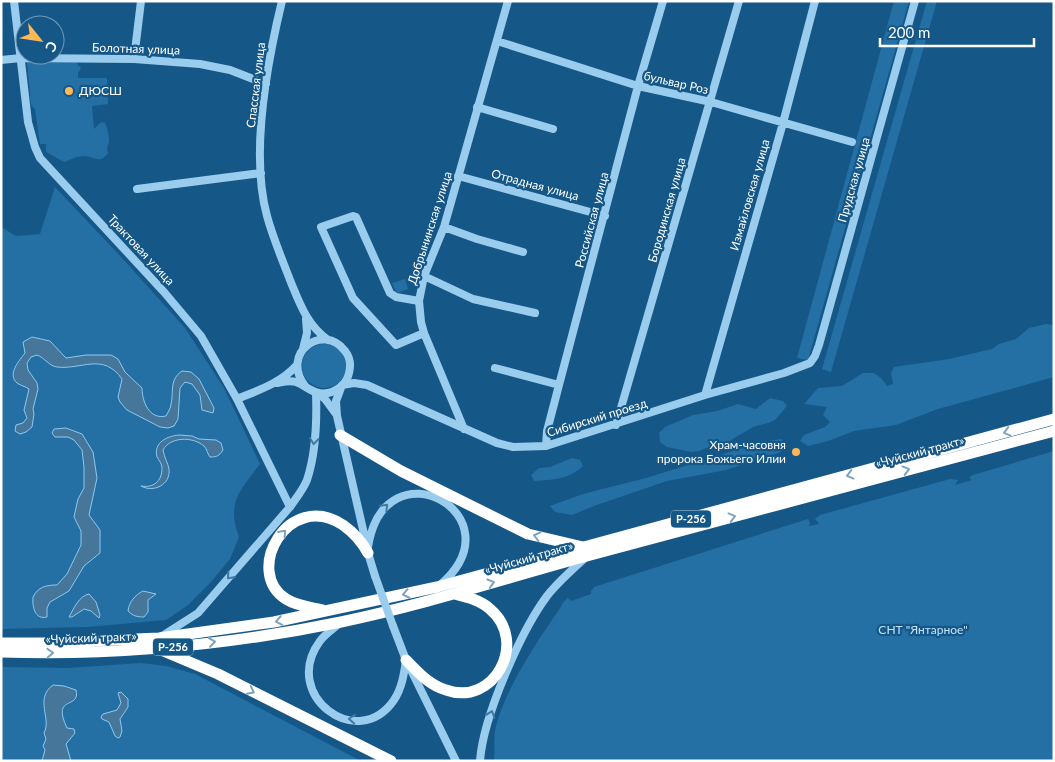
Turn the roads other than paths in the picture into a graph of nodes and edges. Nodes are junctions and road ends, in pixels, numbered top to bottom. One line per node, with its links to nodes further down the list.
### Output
1 (14, 1): 9 (street, Трактовая улица)
2 (140, 1): 13 (street)
3 (282, 1): 16 (street, Спасская улица)
4 (508, 1): 10 (street, Добрынинская улица)
5 (663, 1): 17 (street, Российская улица)
6 (739, 1): 18 (street, Бородинская улица)
7 (816, 1): 20 (street, Измайловская улица)
8 (915, 1): 37 (street, Прудская улица)
9 (15, 15)
10 (497, 41): 17 (street, бульвар Роз); 19 (street, Добрынинская улица)
11 (65, 58): 13 (street, Болотная улица)
12 (15, 59): 14 (street, Болотная улица)
13 (134, 59): 16 (street, Болотная улица)
14 (1, 60)
15 (21, 65): 47 (street, Трактовая улица)
16 (266, 84): 23 (street, Спасская улица)
17 (638, 86): 18 (street, бульвар Роз); 26 (street, Российская улица)
18 (711, 102): 20 (street, бульвар Роз); 50 (street, Бородинская улица)
19 (477, 107): 21 (street); 24 (street, Добрынинская улица)
20 (783, 123): 22 (street, бульвар Роз); 46 (street, Измайловская улица)
21 (553, 129)
22 (852, 142)
23 (261, 173): 25 (street); 32 (street, Спасская улица)
24 (458, 176): 26 (street, Отрадная улица); 27 (street, Добрынинская улица)
25 (137, 189)
26 (605, 216): 43 (street, Российская улица)
27 (444, 227): 28 (street); 29 (street, Добрынинская улица)
28 (523, 252)
29 (424, 276): 30 (street, Добрынинская улица); 31 (street)
30 (419, 301): 33 (street, Добрынинская улица); 33 (street)
31 (535, 313)
32 (306, 317): 34 (street, Спасская улица); 35 (street, Спасская улица)
33 (424, 333): 51 (street, Добрынинская улица)
34 (328, 340): 35 (street); 38 (street)
35 (303, 350): 36 (street)
36 (297, 364): 40 (street); 44 (street)
37 (810, 364): 46 (street, Сибирский проезд)
38 (350, 366): 41 (street); 42 (street, Сибирский проезд)
39 (495, 368): 43 (street)
40 (277, 382): 44 (street); 47 (street)
41 (342, 385): 42 (street, Сибирский проезд); 45 (street); 48 (street)
42 (366, 385): 51 (street, Сибирский проезд)
43 (559, 385): 54 (street, Российская улица)
44 (305, 386): 45 (street)
45 (317, 393): 48 (street); 55 (street, one-way to 55)
46 (705, 395): 50 (street, Сибирский проезд)
47 (237, 399): 55 (street, Трактовая улица)
48 (337, 416): 53 (street)
49 (1054, 420): 57 (highway, «Чуйский тракт» / Р-256, one-way to 57)
50 (616, 424): 54 (street, Сибирский проезд)
51 (464, 430): 54 (street, Сибирский проезд)
52 (1054, 431): 57 (highway, «Чуйский тракт» / Р-256, one-way to 52)
53 (340, 436): 56 (street); 57 (highway, one-way to 53)
54 (546, 446)
55 (290, 507): 63 (street, one-way to 63)
56 (368, 552): 58 (street, one-way to 58); 60 (highway, one-way to 56); 65 (street, bridge)
57 (586, 552): 58 (highway, «Чуйский тракт» / Р-256); 59 (highway, «Чуйский тракт» / Р-256, one-way to 57); 68 (street, one-way to 57)
58 (437, 587): 60 (highway, «Чуйский тракт» / Р-256, one-way to 60)
59 (455, 594): 61 (highway, «Чуйский тракт» / Р-256); 65 (highway)
60 (327, 611): 63 (highway, «Чуйский тракт» / Р-256, one-way to 63)
61 (342, 621): 63 (highway, «Чуйский тракт» / Р-256, one-way to 61); 65 (street, one-way to 61)
62 (1, 643): 63 (highway, «Чуйский тракт» / Р-256)
63 (159, 643): 64 (highway, «Чуйский тракт» / Р-256, one-way to 63); 66 (highway, one-way to 66)
64 (1, 652)
65 (406, 660): 67 (street)
66 (392, 761)
67 (456, 761)
68 (480, 761)

